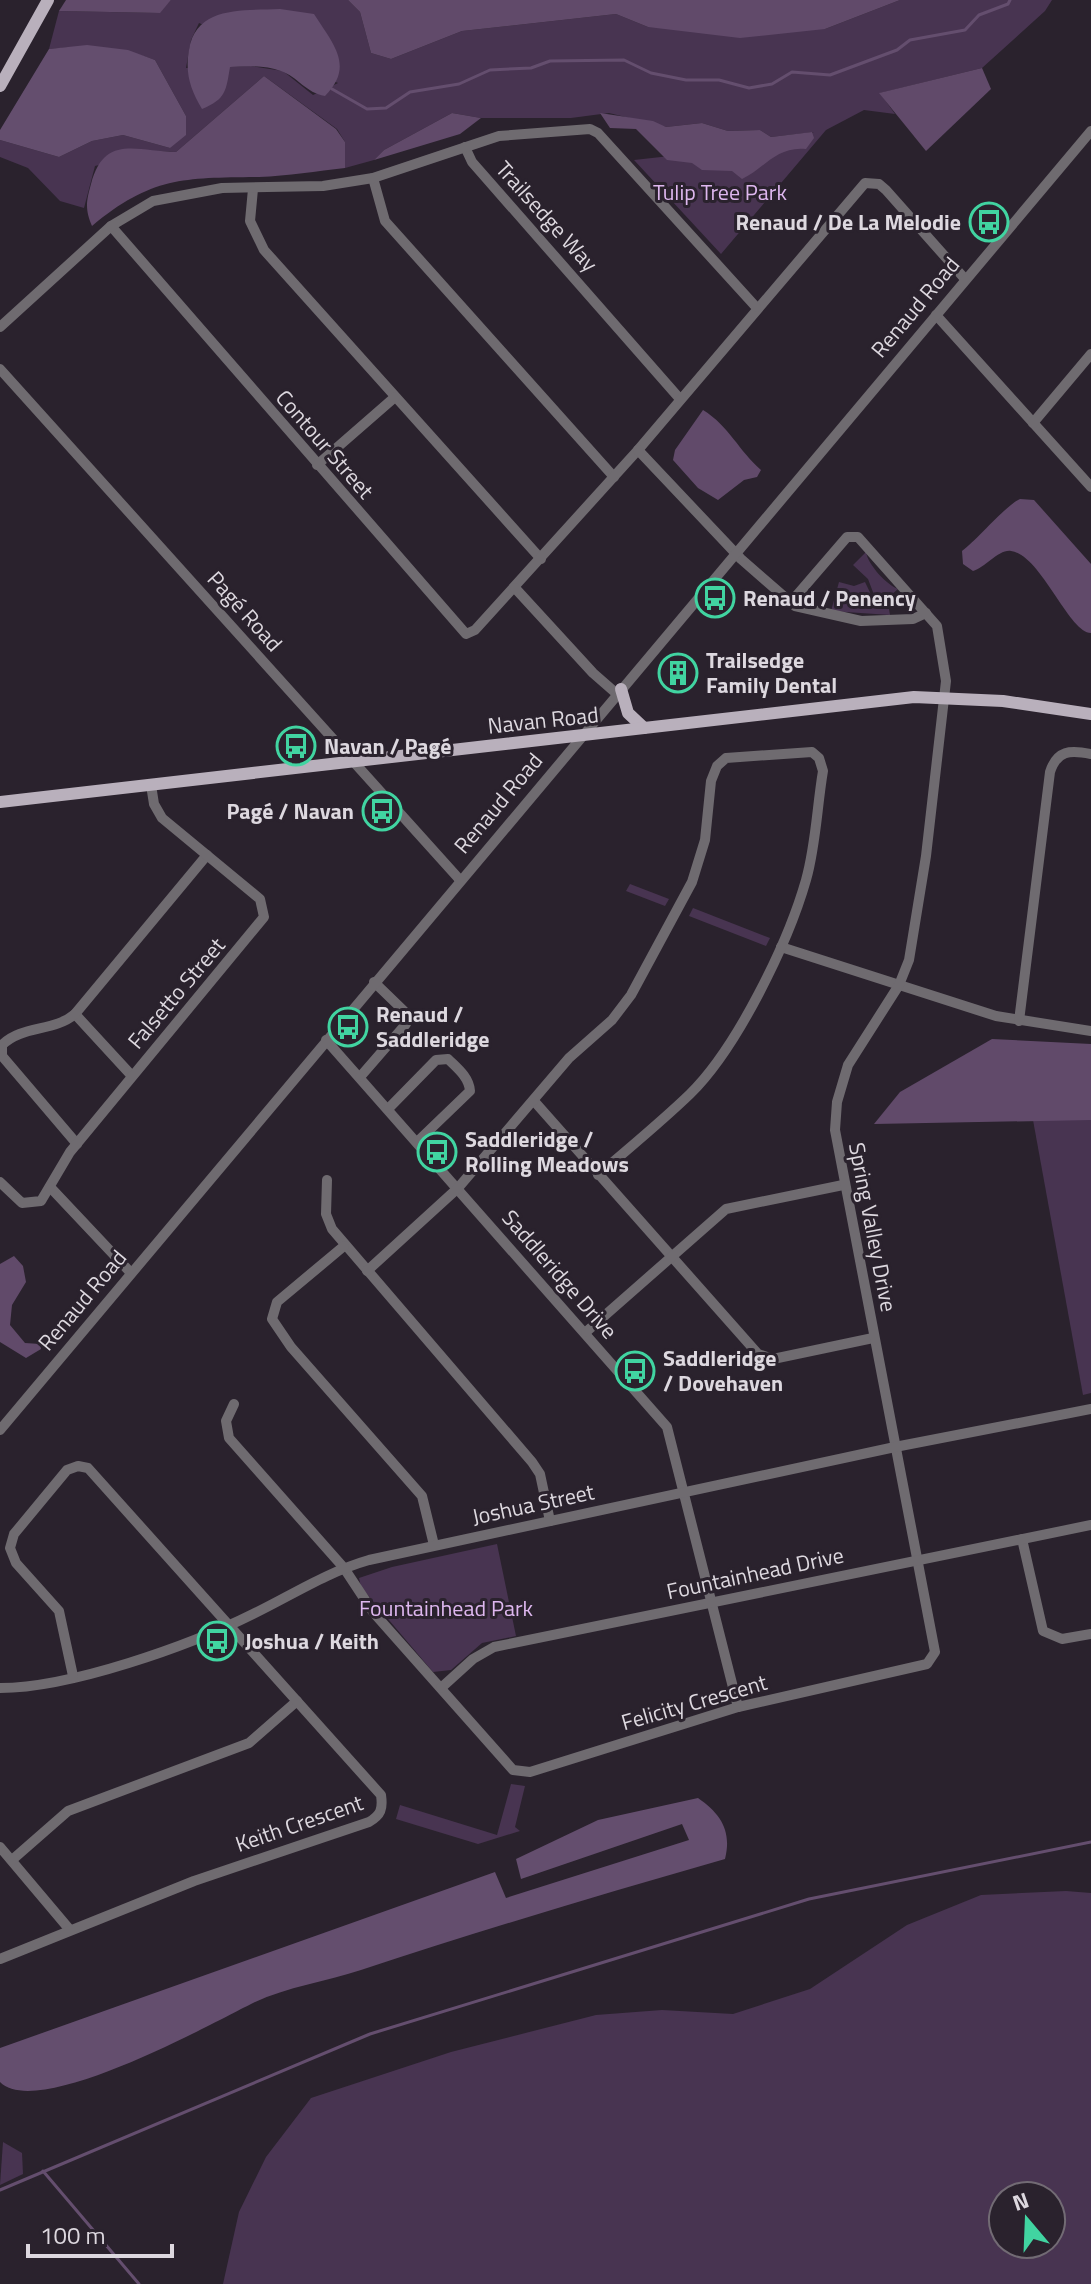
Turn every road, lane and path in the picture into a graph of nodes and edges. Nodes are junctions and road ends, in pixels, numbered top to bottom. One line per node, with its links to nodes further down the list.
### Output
1 (48, 0): 2 (main road)
2 (0, 86)
3 (1091, 131): 8 (street, Renaud Road)
4 (465, 147): 5 (street); 9 (street); 15 (street, Trailsedge Way)
5 (373, 178): 6 (street); 19 (street)
6 (253, 189): 7 (street); 14 (street)
7 (111, 226): 11 (street); 18 (street, Contour Street)
8 (965, 279): 9 (street); 10 (street, Renaud Road)
9 (756, 307): 15 (street)
10 (936, 315): 16 (street); 21 (street, Renaud Road)
11 (0, 327)
12 (1091, 354): 16 (street)
13 (0, 369): 32 (street, Pagé Road)
14 (395, 397): 18 (street); 22 (street)
15 (680, 399): 17 (street)
16 (1033, 423): 20 (street)
17 (638, 450): 19 (street); 21 (street)
18 (317, 465): 23 (street, Contour Street)
19 (614, 477): 22 (street)
20 (1091, 487)
21 (735, 553): 24 (street); 26 (street, Renaud Road)
22 (541, 559): 23 (street)
23 (515, 588): 26 (street)
24 (791, 602): 25 (street); 25 (street, Spring Valley Drive)
25 (926, 613): 27 (street, Spring Valley Drive)
26 (619, 692): 29 (main road); 30 (street, Renaud Road)
27 (945, 699): 28 (main road, Navan Road); 29 (main road, Navan Road); 39 (street, Spring Valley Drive)
28 (1091, 714)
29 (644, 728): 30 (main road, Navan Road)
30 (582, 736): 32 (main road, Navan Road); 36 (street, Renaud Road)
31 (1091, 754): 41 (street)
32 (351, 761): 33 (main road, Navan Road); 36 (street, Pagé Road)
33 (151, 785): 34 (main road, Navan Road); 35 (street, Falsetto Street)
34 (0, 802)
35 (207, 855): 40 (street); 44 (street, Falsetto Street)
36 (460, 880): 38 (street, Renaud Road)
37 (781, 947): 39 (street); 46 (street); 50 (street)
38 (374, 982): 43 (street, Renaud Road); 45 (street)
39 (899, 985): 41 (street); 53 (street, Spring Valley Drive)
40 (75, 1014): 44 (street); 49 (street)
41 (1019, 1021): 42 (street)
42 (1091, 1031)
43 (326, 1040): 45 (street, Saddleridge Drive); 59 (street, Renaud Road)
44 (132, 1076): 49 (street, Falsetto Street)
45 (360, 1077): 47 (street, Saddleridge Drive)
46 (534, 1101): 50 (street); 55 (street)
47 (388, 1109): 48 (street, Saddleridge Drive); 48 (street)
48 (417, 1142): 55 (street, Saddleridge Drive)
49 (77, 1144): 54 (street, Falsetto Street)
50 (598, 1175): 57 (street)
51 (327, 1180): 56 (street)
52 (0, 1182): 54 (street)
53 (843, 1185): 57 (street); 61 (street, Spring Valley Drive)
54 (50, 1187): 59 (street)
55 (458, 1188): 58 (street); 60 (street, Saddleridge Drive)
56 (344, 1246): 58 (street); 70 (street)
57 (671, 1257): 60 (street); 61 (street)
58 (367, 1271): 67 (street)
59 (131, 1273): 64 (street, Renaud Road)
60 (586, 1332): 66 (street, Saddleridge Drive)
61 (873, 1338): 65 (street, Spring Valley Drive)
62 (234, 1404): 72 (street, Felicity Crescent)
63 (1091, 1409): 65 (street, Joshua Street)
64 (0, 1430)
65 (895, 1447): 66 (street, Joshua Street); 71 (street, Felicity Crescent)
66 (684, 1492): 67 (street, Joshua Street); 73 (street, Saddleridge Drive)
67 (550, 1521): 70 (street, Joshua Street)
68 (1091, 1525): 69 (street, Fountainhead Drive)
69 (1022, 1539): 71 (street, Fountainhead Drive); 75 (street)
70 (434, 1545): 72 (street, Joshua Street)
71 (917, 1560): 73 (street, Fountainhead Drive); 80 (street, Felicity Crescent)
72 (344, 1568): 74 (street, Joshua Street); 78 (street, Felicity Crescent)
73 (711, 1603): 78 (street, Fountainhead Drive); 80 (street, Saddleridge Drive)
74 (230, 1625): 76 (street, Joshua Street); 76 (street, Keith Crescent); 79 (street, Keith Crescent)
75 (1091, 1634)
76 (73, 1676): 77 (street, Joshua Street)
77 (0, 1688)
78 (441, 1688): 80 (street, Felicity Crescent)
79 (297, 1701): 82 (street); 83 (street, Keith Crescent)
80 (738, 1707)
81 (0, 1847): 82 (street)
82 (12, 1860): 83 (street)
83 (70, 1930): 84 (street, Keith Crescent)
84 (0, 1959)

